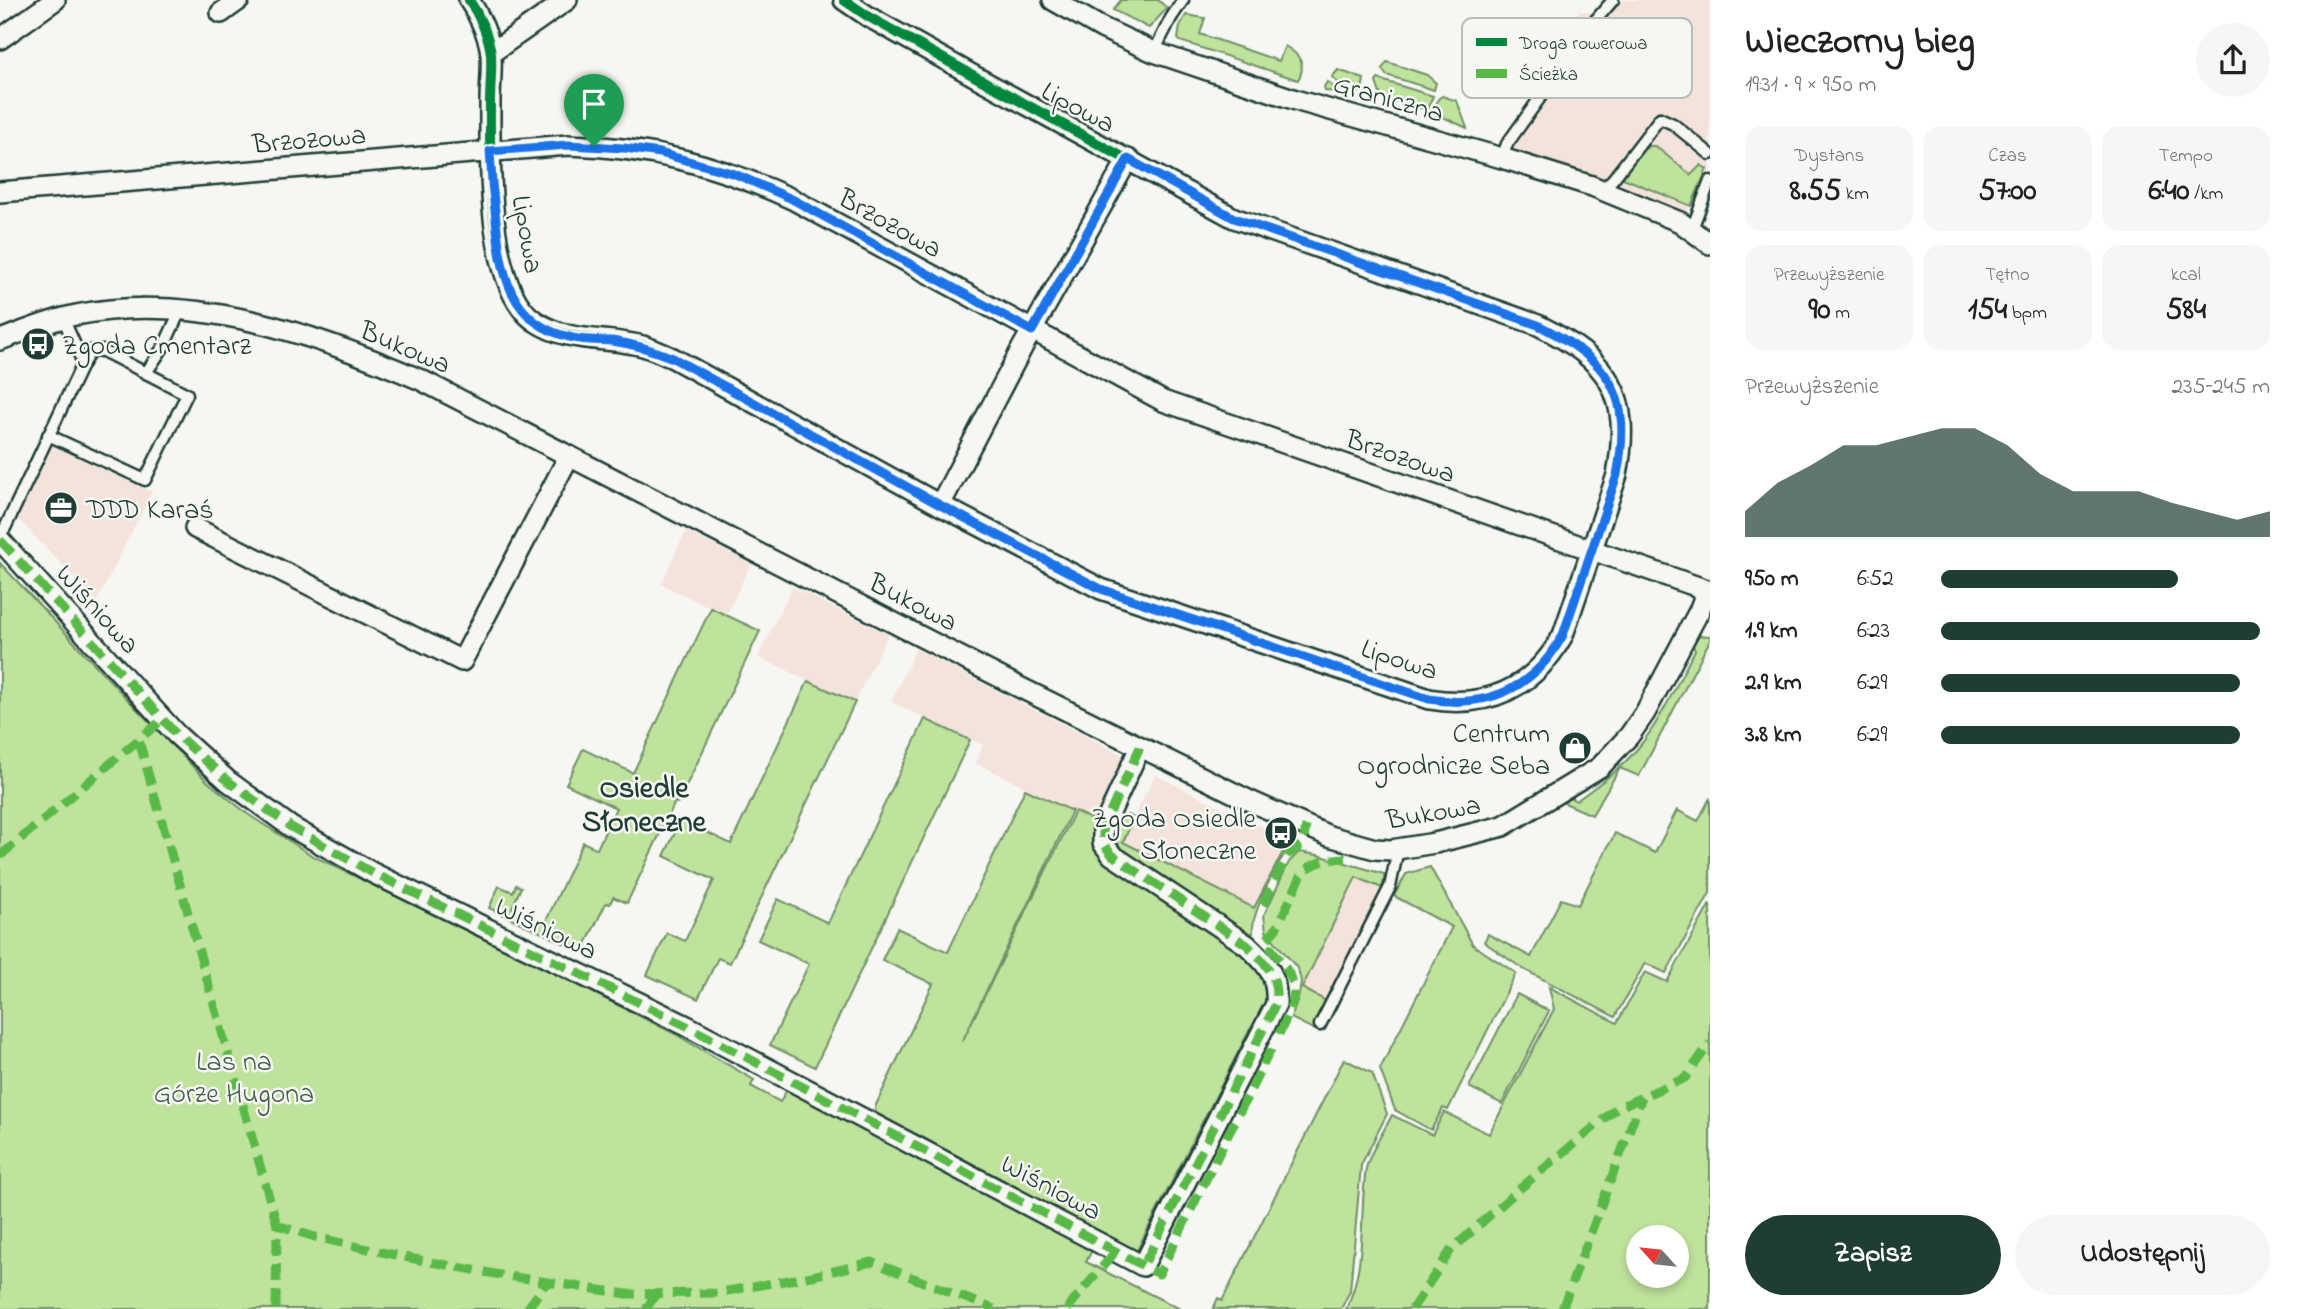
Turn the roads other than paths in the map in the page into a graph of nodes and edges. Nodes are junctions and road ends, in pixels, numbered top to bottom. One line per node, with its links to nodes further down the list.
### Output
1 (55, 0): 11 (street)
2 (239, 0): 9 (street)
3 (469, 0): 13 (street, Lipowa)
4 (567, 0): 13 (street)
5 (844, 0): 18 (street, Lipowa)
6 (1053, 0): 12 (street, Graniczna)
7 (1183, 0): 12 (lane)
8 (1613, 0): 10 (lane)
9 (221, 13)
10 (1597, 18)
11 (0, 39)
12 (1154, 52): 17 (street, Graniczna)
13 (491, 53): 15 (street, Lipowa)
14 (1540, 98): 17 (lane)
15 (490, 151): 21 (street, Brzozowa); 26 (street, Brzozowa); 32 (street, Lipowa)
16 (1710, 154): 20 (lane)
17 (1502, 158): 20 (street, Graniczna)
18 (1128, 159): 26 (street); 36 (street, Lipowa)
19 (1710, 181): 22 (lane)
20 (1602, 190): 22 (street, Graniczna)
21 (0, 192)
22 (1692, 229): 23 (street, Graniczna)
23 (1710, 244)
24 (180, 310): 25 (street, Bukowa); 29 (lane); 31 (street, Bukowa)
25 (63, 318): 27 (street, Bukowa); 28 (lane)
26 (1032, 331): 32 (street); 36 (street, Brzozowa)
27 (0, 340)
28 (83, 363): 29 (lane); 30 (lane)
29 (146, 373): 30 (lane)
30 (48, 435): 34 (lane)
31 (569, 456): 33 (street); 38 (street, Bukowa)
32 (940, 505): 36 (street, Lipowa)
33 (195, 528)
34 (0, 534)
35 (0, 540): 38 (street, Wiśniowa)
36 (1592, 551): 37 (street, Brzozowa)
37 (1708, 590): 39 (street, Bukowa)
38 (1140, 747): 39 (street, Bukowa)
39 (1398, 849): 40 (lane)
40 (1320, 1025)

